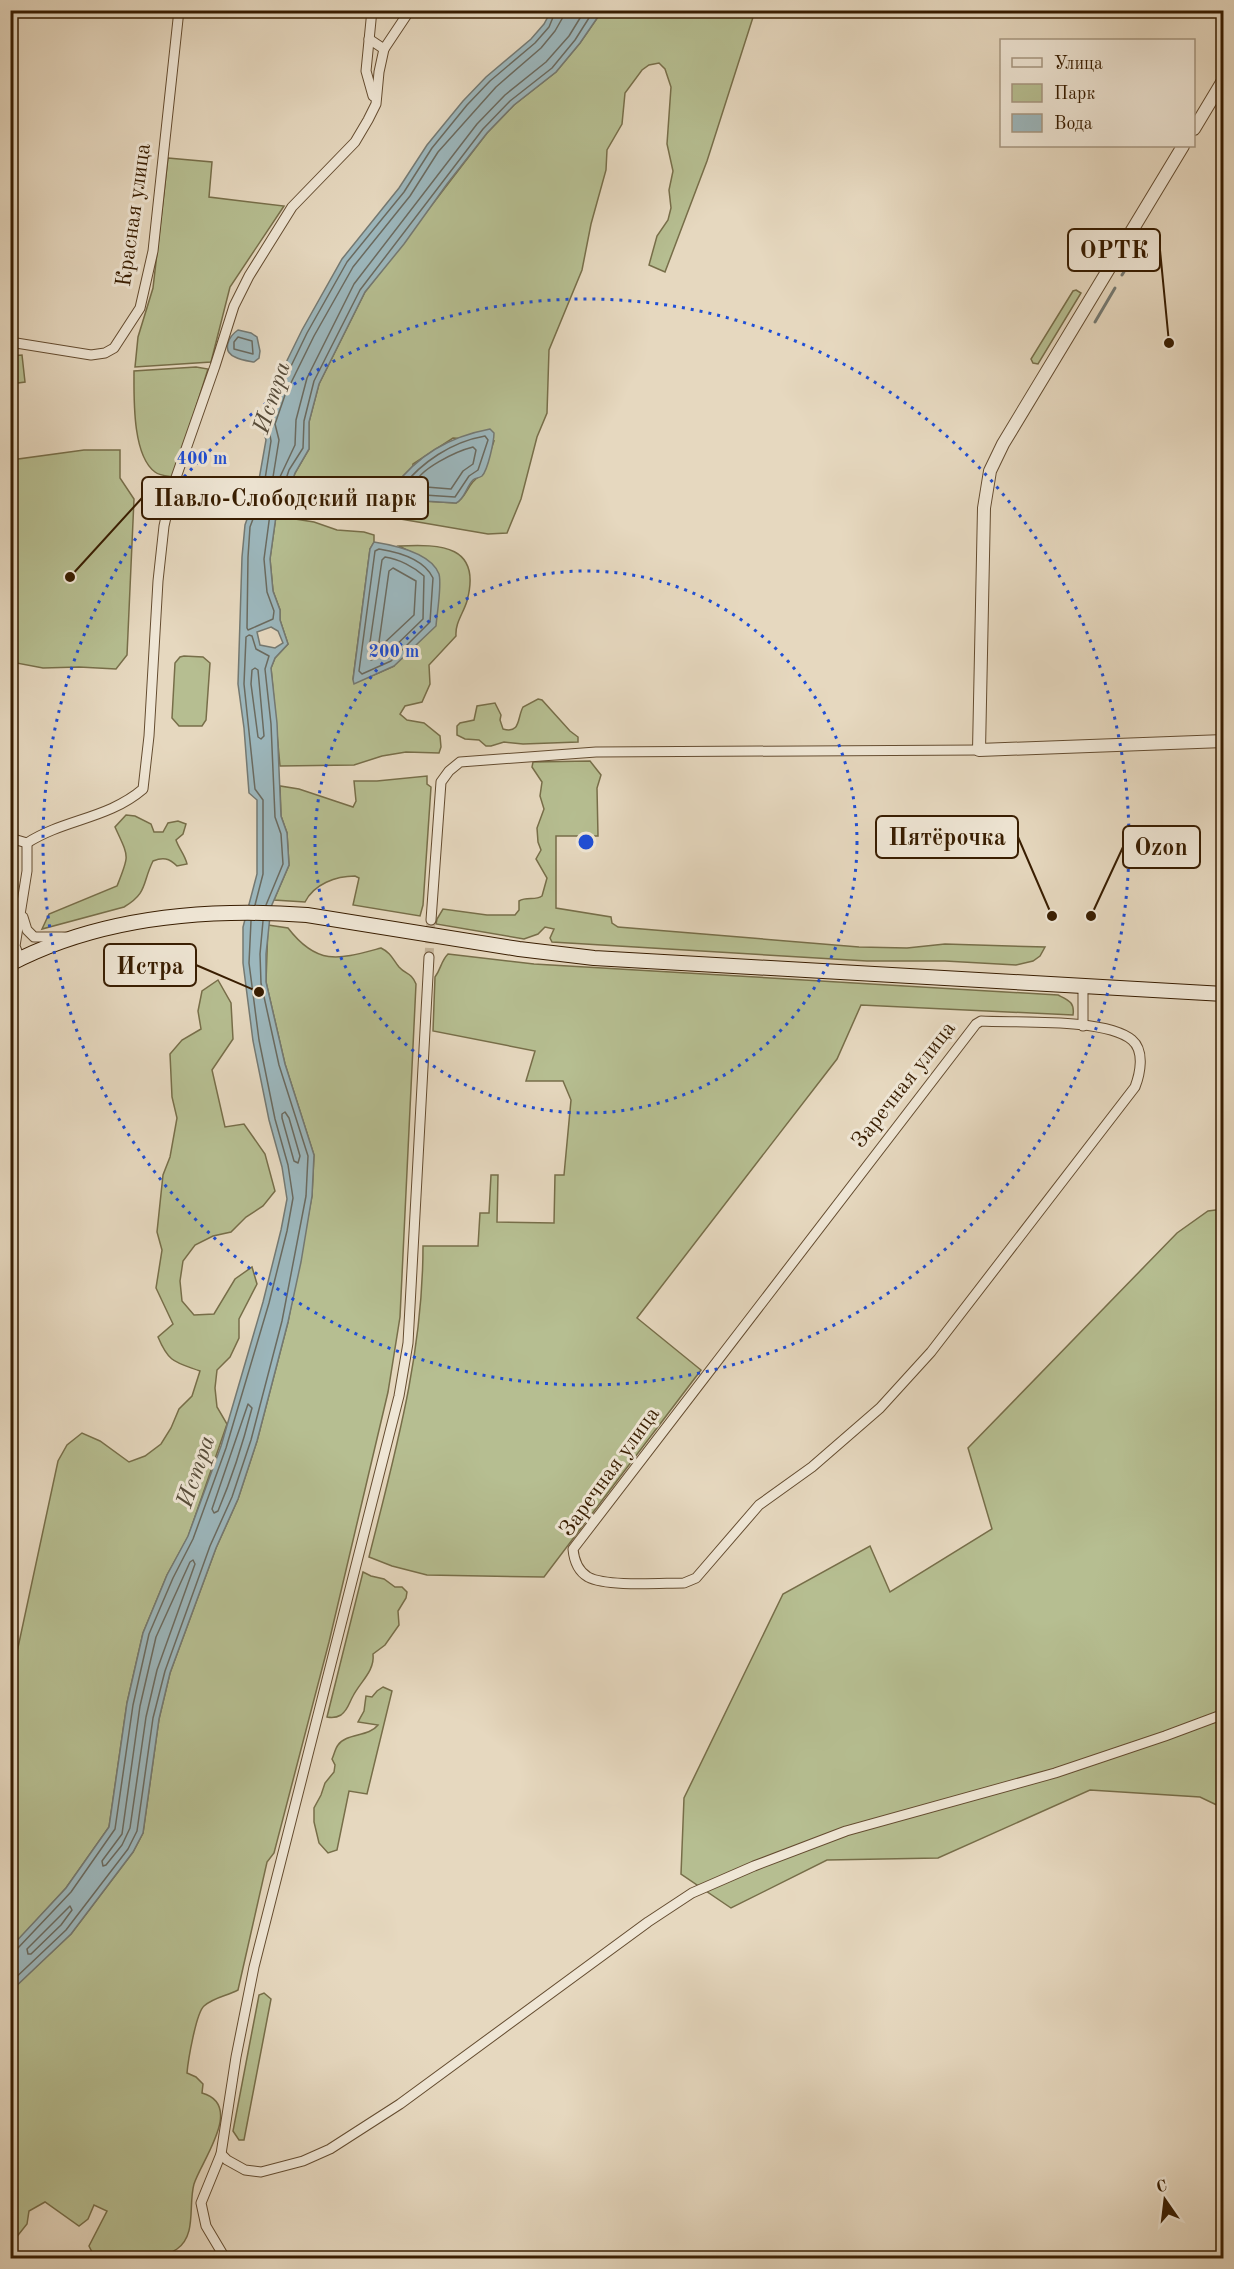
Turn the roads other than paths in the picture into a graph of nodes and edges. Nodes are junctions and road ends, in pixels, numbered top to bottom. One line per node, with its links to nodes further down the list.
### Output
1 (179, 10): 10 (street, Красная улица)
2 (372, 10): 4 (street)
3 (410, 10): 5 (street)
4 (369, 39): 5 (street); 7 (street)
5 (384, 49): 7 (street)
6 (1224, 79): 8 (street)
7 (376, 104): 14 (street)
8 (1195, 127)
9 (1182, 147): 12 (street)
10 (10, 342)
11 (1224, 741): 12 (street)
12 (980, 750): 16 (street)
13 (10, 838): 14 (street)
14 (27, 843): 15 (street)
15 (22, 908): 17 (street); 18 (street); 20 (street)
16 (431, 920)
17 (10, 930)
18 (80, 935): 20 (main road); 21 (main road)
19 (429, 957): 25 (street)
20 (15, 962)
21 (1083, 985): 22 (main road); 23 (street)
22 (1224, 994)
23 (1083, 1026): 23 (street, Заречная улица)
24 (1224, 1714): 25 (street)
25 (221, 2154): 26 (street)
26 (225, 2259)

